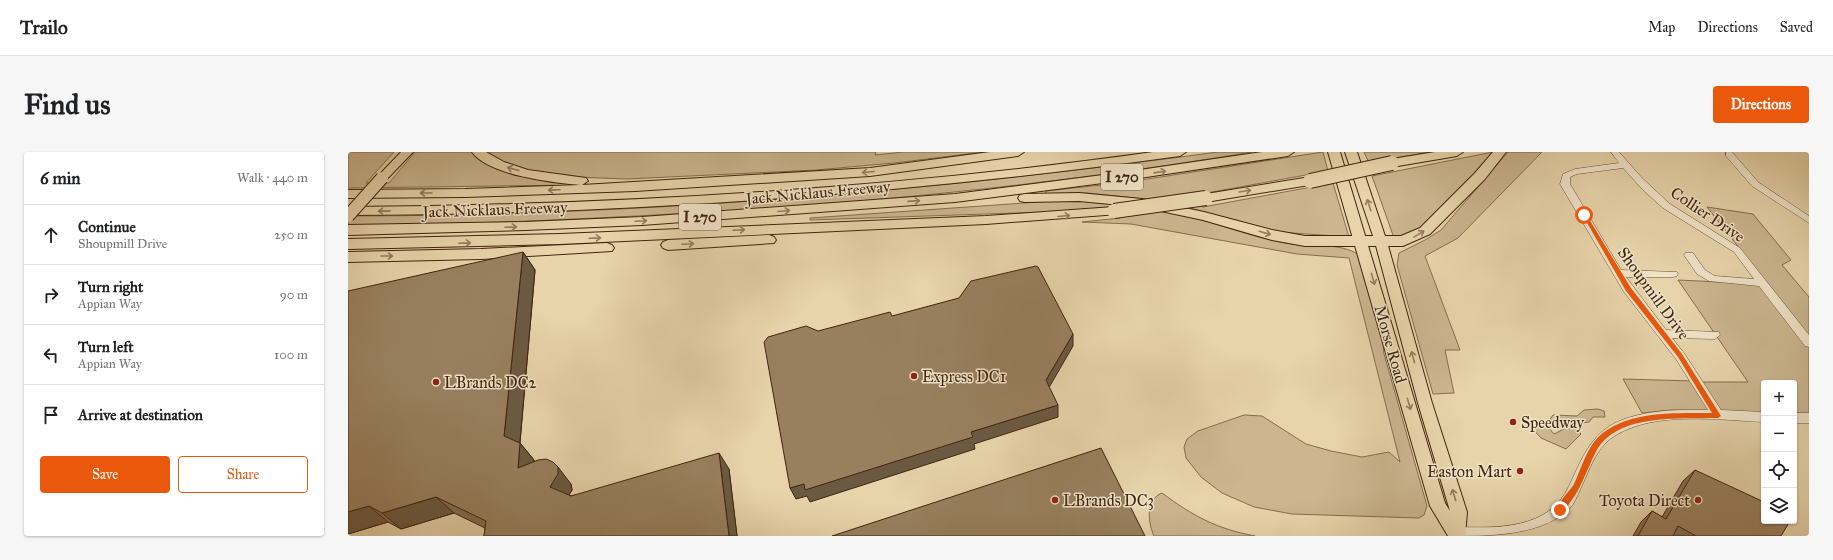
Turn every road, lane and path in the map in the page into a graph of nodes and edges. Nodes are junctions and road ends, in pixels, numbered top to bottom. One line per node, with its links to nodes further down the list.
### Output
1 (403, 152): 15 (main road)
2 (407, 152): 15 (main road)
3 (478, 152): 16 (highway, one-way to 3)
4 (1018, 152): 16 (highway, one-way to 16)
5 (1104, 152): 17 (highway)
6 (1180, 152): 17 (highway, Jack Nicklaus Freeway / I 270)
7 (1288, 152): 19 (highway, Jack Nicklaus Freeway / I 270, one-way to 7)
8 (1334, 152): 25 (main road, Morse Road)
9 (1351, 152): 26 (main road, Morse Road, one-way to 9)
10 (1457, 152): 22 (highway, one-way to 10, bridge)
11 (1500, 152): 26 (highway, one-way to 11)
12 (1615, 152): 14 (street, Collier Drive)
13 (1728, 154): 23 (street)
14 (1625, 165): 30 (street, Shoupmill Drive); 32 (street, Collier Drive)
15 (382, 178): 21 (main road, bridge)
16 (747, 180): 18 (highway, one-way to 18)
17 (871, 187): 20 (highway, Jack Nicklaus Freeway / I 270, one-way to 20)
18 (348, 194)
19 (955, 198): 24 (highway, Jack Nicklaus Freeway / I 270, one-way to 19); 25 (highway, one-way to 25)
20 (348, 211)
21 (348, 216)
22 (1033, 219): 27 (highway, one-way to 22); 29 (highway, one-way to 22)
23 (1809, 220)
24 (348, 230)
25 (1362, 242): 26 (highway); 40 (main road, Morse Road, one-way to 40)
26 (1381, 242): 40 (main road, Morse Road, one-way to 26)
27 (348, 244)
28 (1689, 255): 32 (street)
29 (348, 257)
30 (1618, 273): 31 (street); 33 (street, Shoupmill Drive)
31 (1674, 274)
32 (1763, 282): 35 (street, Collier Drive)
33 (1664, 334): 34 (street); 36 (street, Shoupmill Drive)
34 (1715, 335)
35 (1809, 342)
36 (1718, 416): 37 (street); 40 (street)
37 (1761, 417)
38 (1797, 418): 39 (street)
39 (1809, 418)
40 (1457, 534)

